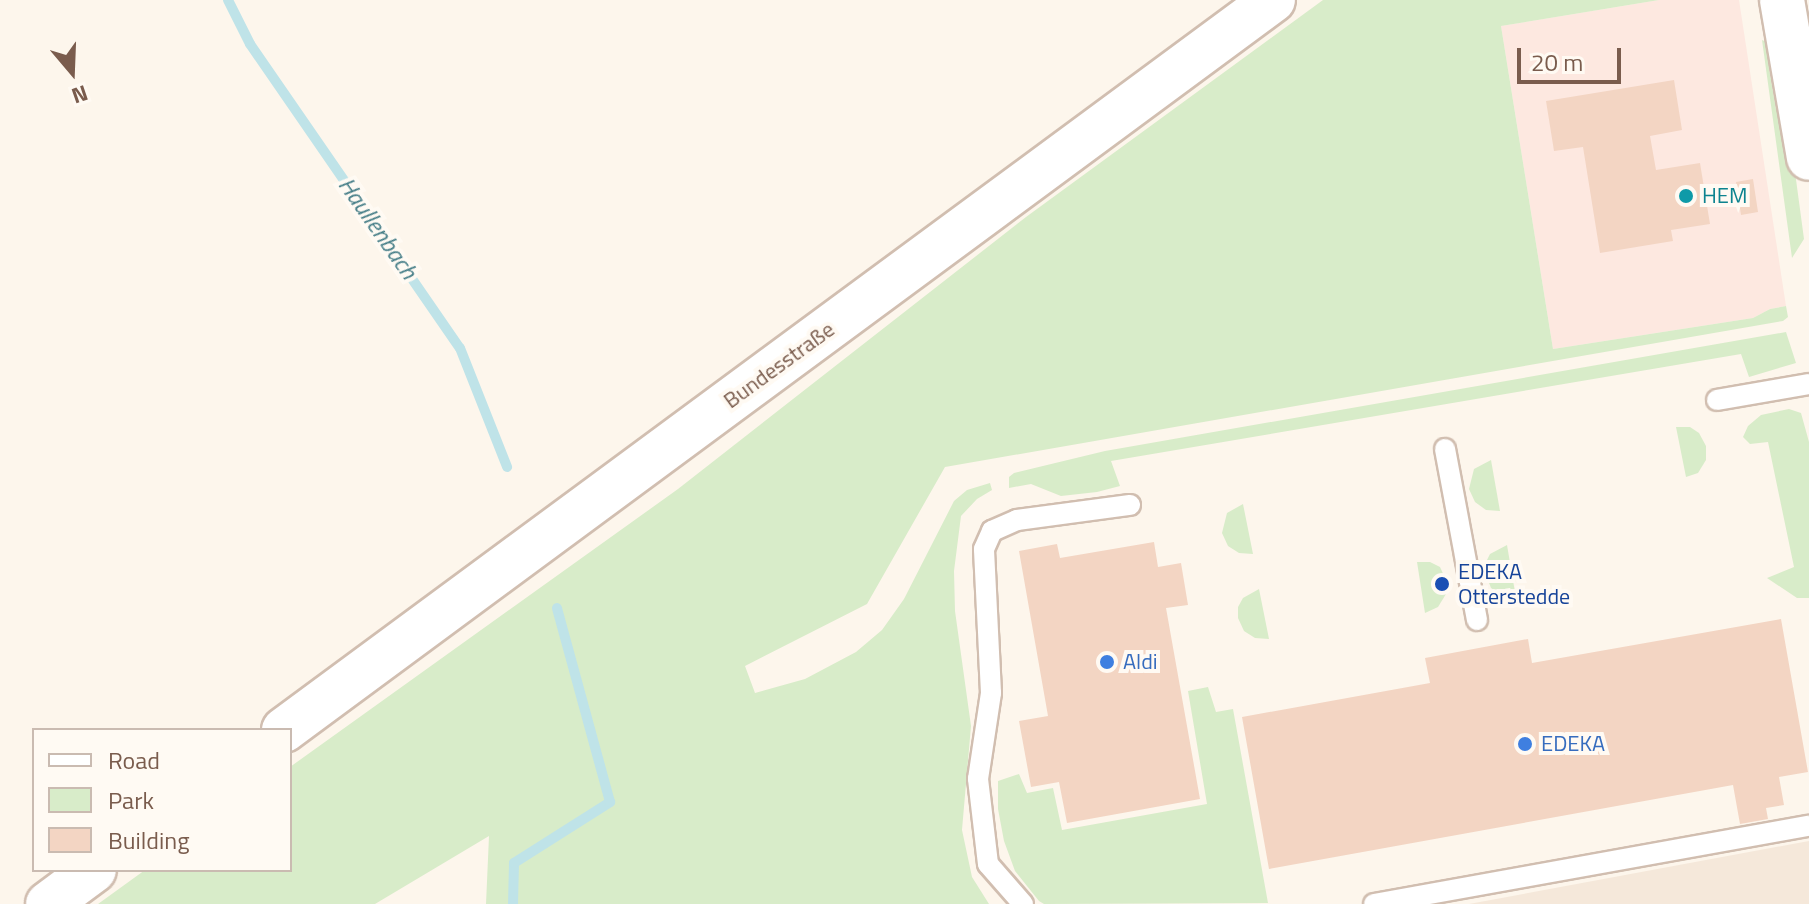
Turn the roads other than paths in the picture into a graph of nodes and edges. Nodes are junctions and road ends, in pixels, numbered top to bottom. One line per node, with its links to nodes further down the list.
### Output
1 (1273, 0): 9 (main road, Bundesstraße)
2 (1782, 0): 3 (main road)
3 (1809, 158)
4 (1809, 384): 5 (lane)
5 (1717, 400)
6 (1445, 449): 8 (lane)
7 (1130, 505): 13 (lane)
8 (1477, 620)
9 (287, 728)
10 (1809, 826): 14 (lane)
11 (91, 872): 12 (main road)
12 (48, 904)
13 (1023, 904)
14 (1374, 904)

